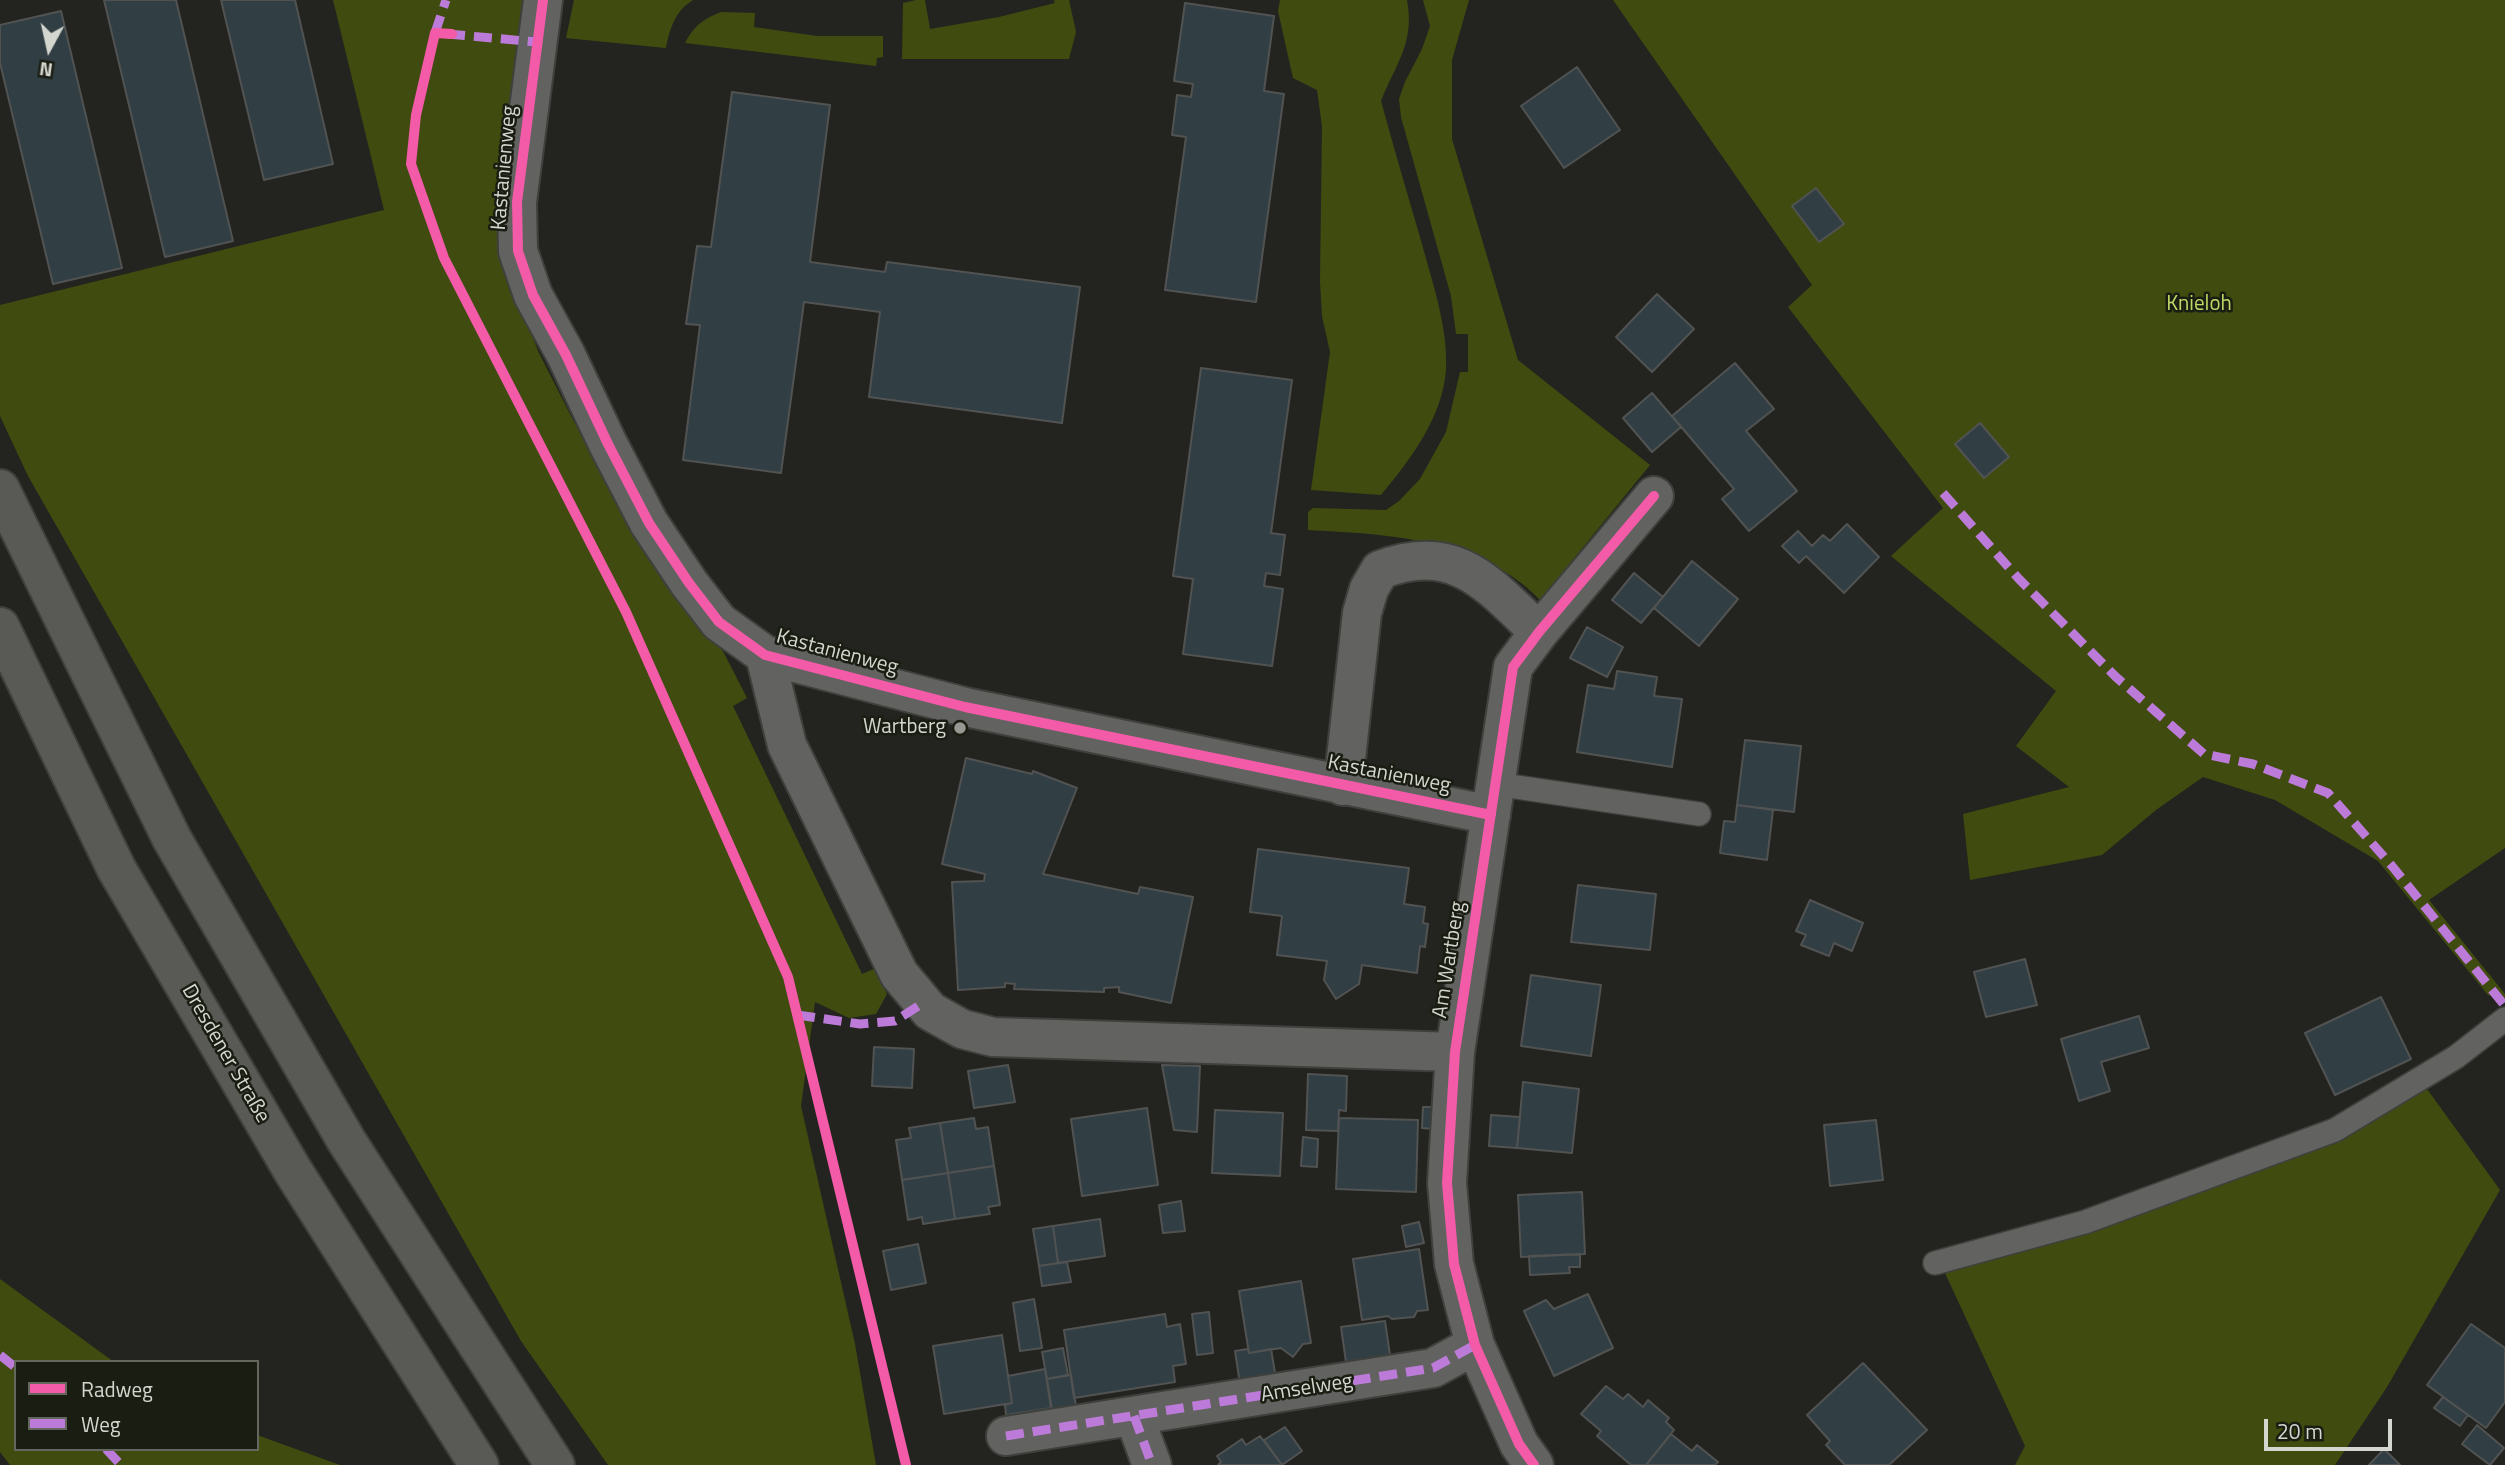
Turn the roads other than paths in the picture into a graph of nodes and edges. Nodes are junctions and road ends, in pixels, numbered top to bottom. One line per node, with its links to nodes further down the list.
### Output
1 (543, 0): 6 (street, Kastanienweg)
2 (0, 489): 17 (main road)
3 (1654, 496): 5 (street, Am Wartberg)
4 (0, 627): 16 (main road, Dresdener Straße)
5 (1539, 632): 7 (street, Kastanienweg); 8 (street, Am Wartberg)
6 (765, 655): 7 (street, Kastanienweg); 11 (street, Kastanienweg)
7 (1343, 786): 8 (street, Kastanienweg)
8 (1493, 800): 9 (lane); 11 (street, Am Wartberg)
9 (1699, 814)
10 (2505, 1019): 12 (lane)
11 (1455, 1052): 13 (street, Am Wartberg)
12 (1935, 1263)
13 (1475, 1346): 14 (street, Amselweg); 19 (street, Am Wartberg)
14 (1134, 1416): 15 (street, Amselweg); 18 (street)
15 (1006, 1437)
16 (479, 1465)
17 (555, 1465)
18 (1152, 1465)
19 (1534, 1465)

